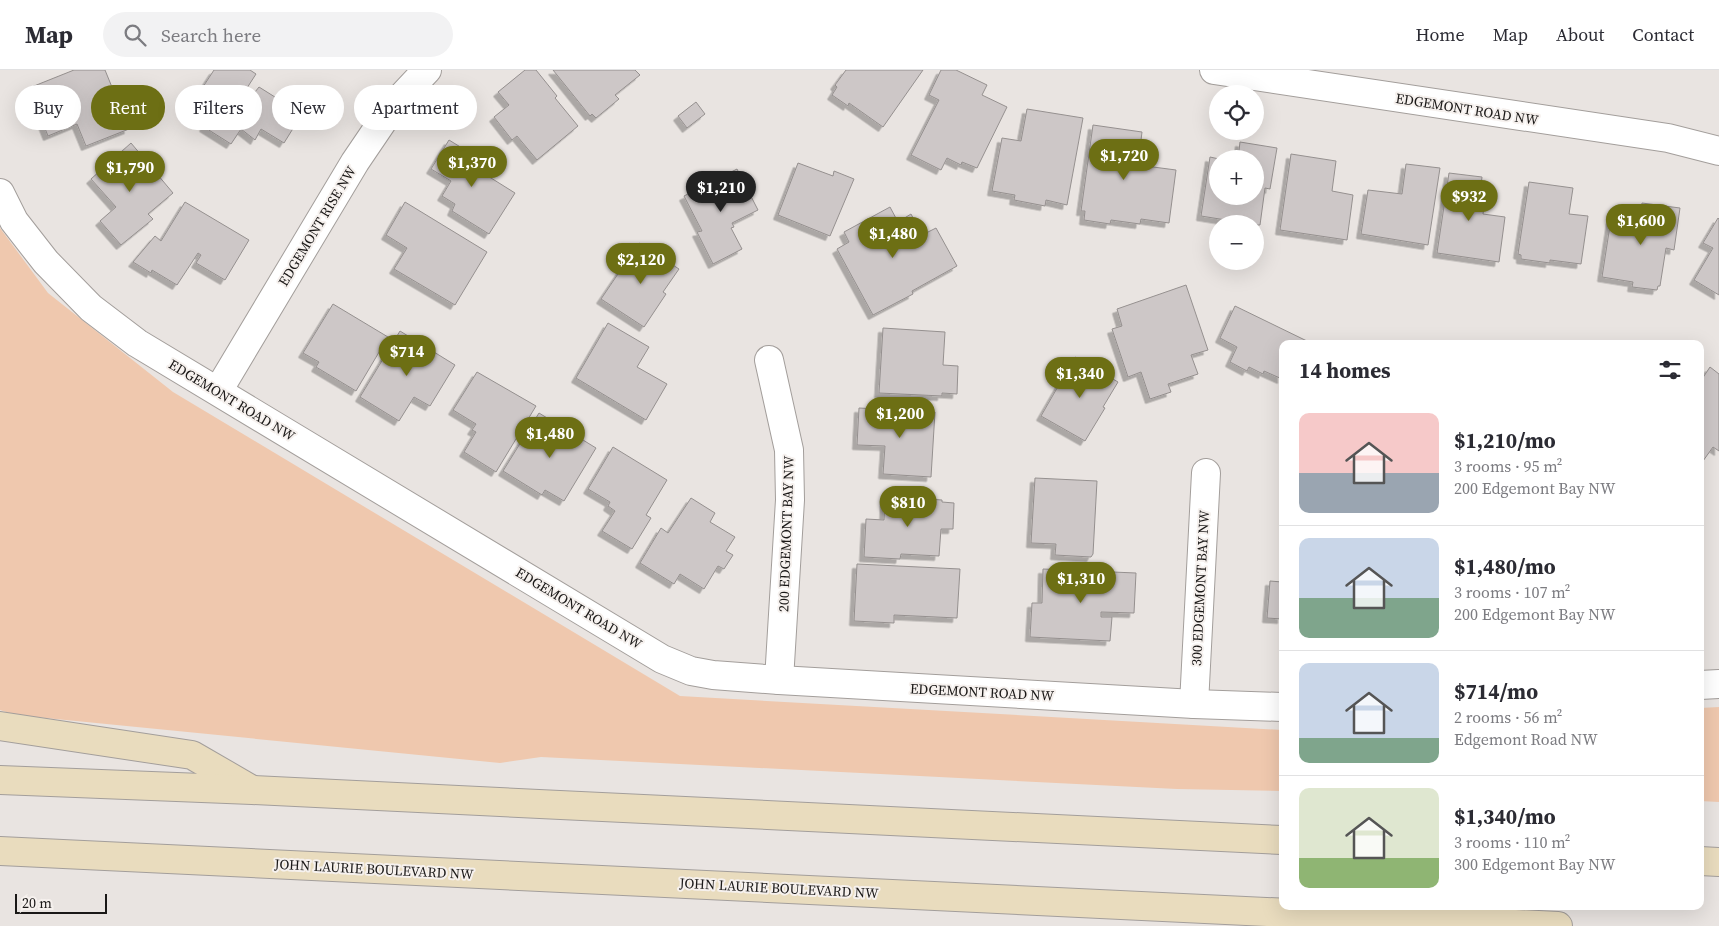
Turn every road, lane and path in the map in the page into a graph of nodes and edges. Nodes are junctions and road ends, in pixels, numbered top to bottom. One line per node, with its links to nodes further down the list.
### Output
1 (427, 70): 6 (street, EDGEMONT RISE NW)
2 (1214, 70): 3 (street, EDGEMONT ROAD NW)
3 (1719, 151)
4 (0, 193): 6 (street, EDGEMONT ROAD NW)
5 (769, 360): 8 (street, 200 EDGEMONT BAY NW)
6 (218, 391): 8 (street, EDGEMONT ROAD NW)
7 (1206, 473): 11 (street, 300 EDGEMONT BAY NW)
8 (779, 680): 11 (street, EDGEMONT ROAD NW)
9 (1719, 684): 10 (street)
10 (1704, 685)
11 (1194, 704): 12 (street, EDGEMONT ROAD NW)
12 (1279, 707)
13 (0, 726): 15 (main road)
14 (0, 780): 15 (main road)
15 (252, 790): 16 (main road)
16 (1279, 840)
17 (0, 851): 20 (main road, JOHN LAURIE BOULEVARD NW)
18 (1704, 861): 19 (main road)
19 (1719, 862)
20 (1558, 926)

